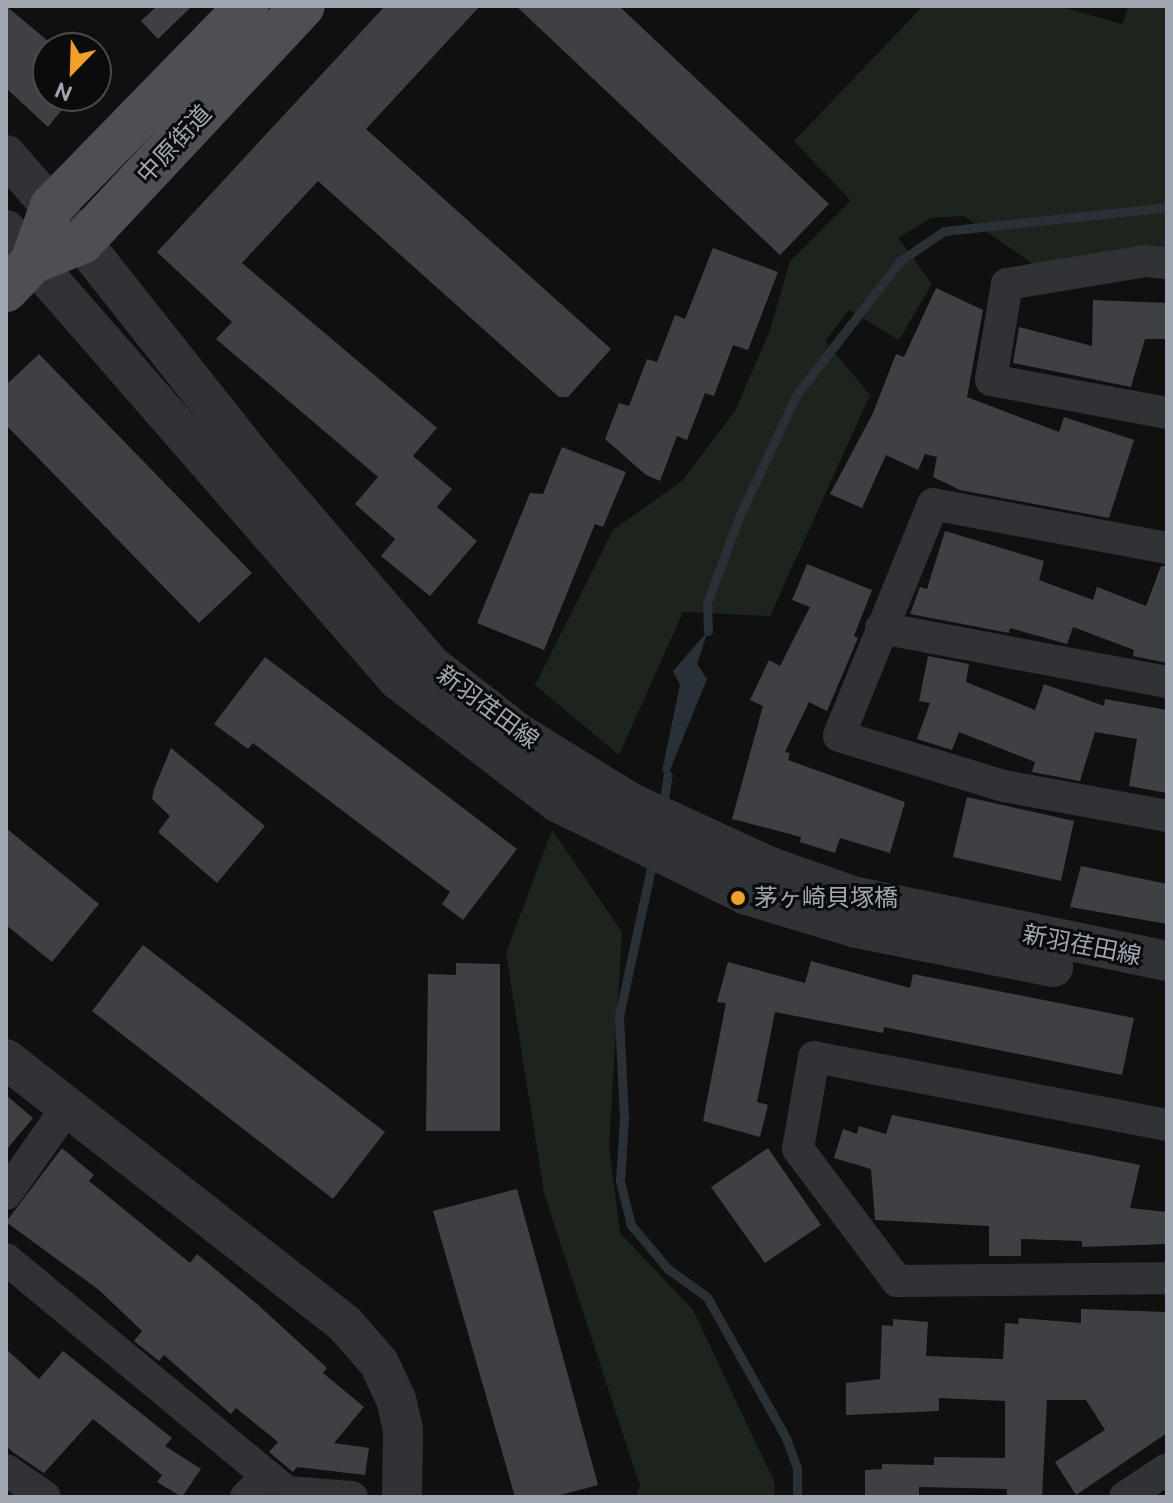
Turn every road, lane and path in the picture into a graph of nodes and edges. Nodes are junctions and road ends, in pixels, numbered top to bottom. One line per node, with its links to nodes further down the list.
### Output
1 (247, 6): 4 (main road, 中原街道)
2 (303, 6): 5 (main road, 中原街道)
3 (6, 155): 4 (street, 新羽荏田線)
4 (52, 206): 5 (street, 新羽荏田線); 6 (main road, 中原街道)
5 (82, 242): 6 (main road, 中原街道); 13 (street, 新羽荏田線)
6 (15, 261): 13 (street, 新羽荏田線)
7 (1167, 263): 8 (street)
8 (1167, 413)
9 (1167, 548): 10 (street)
10 (881, 628): 11 (street); 12 (street)
11 (1167, 682)
12 (1167, 816)
13 (626, 820): 14 (street, 新羽荏田線)
14 (758, 881): 15 (street, 新羽荏田線); 16 (street, 新羽荏田線)
15 (1167, 961)
16 (1167, 986)
17 (6, 1059): 18 (street)
18 (67, 1108): 20 (street); 28 (street)
19 (1167, 1125): 22 (street)
20 (6, 1194)
21 (6, 1259): 25 (street)
22 (1167, 1278)
23 (1167, 1469): 29 (street)
24 (6, 1470): 26 (street)
25 (257, 1487): 27 (street)
26 (45, 1497)
27 (352, 1497)
28 (402, 1497)
29 (1125, 1497)

